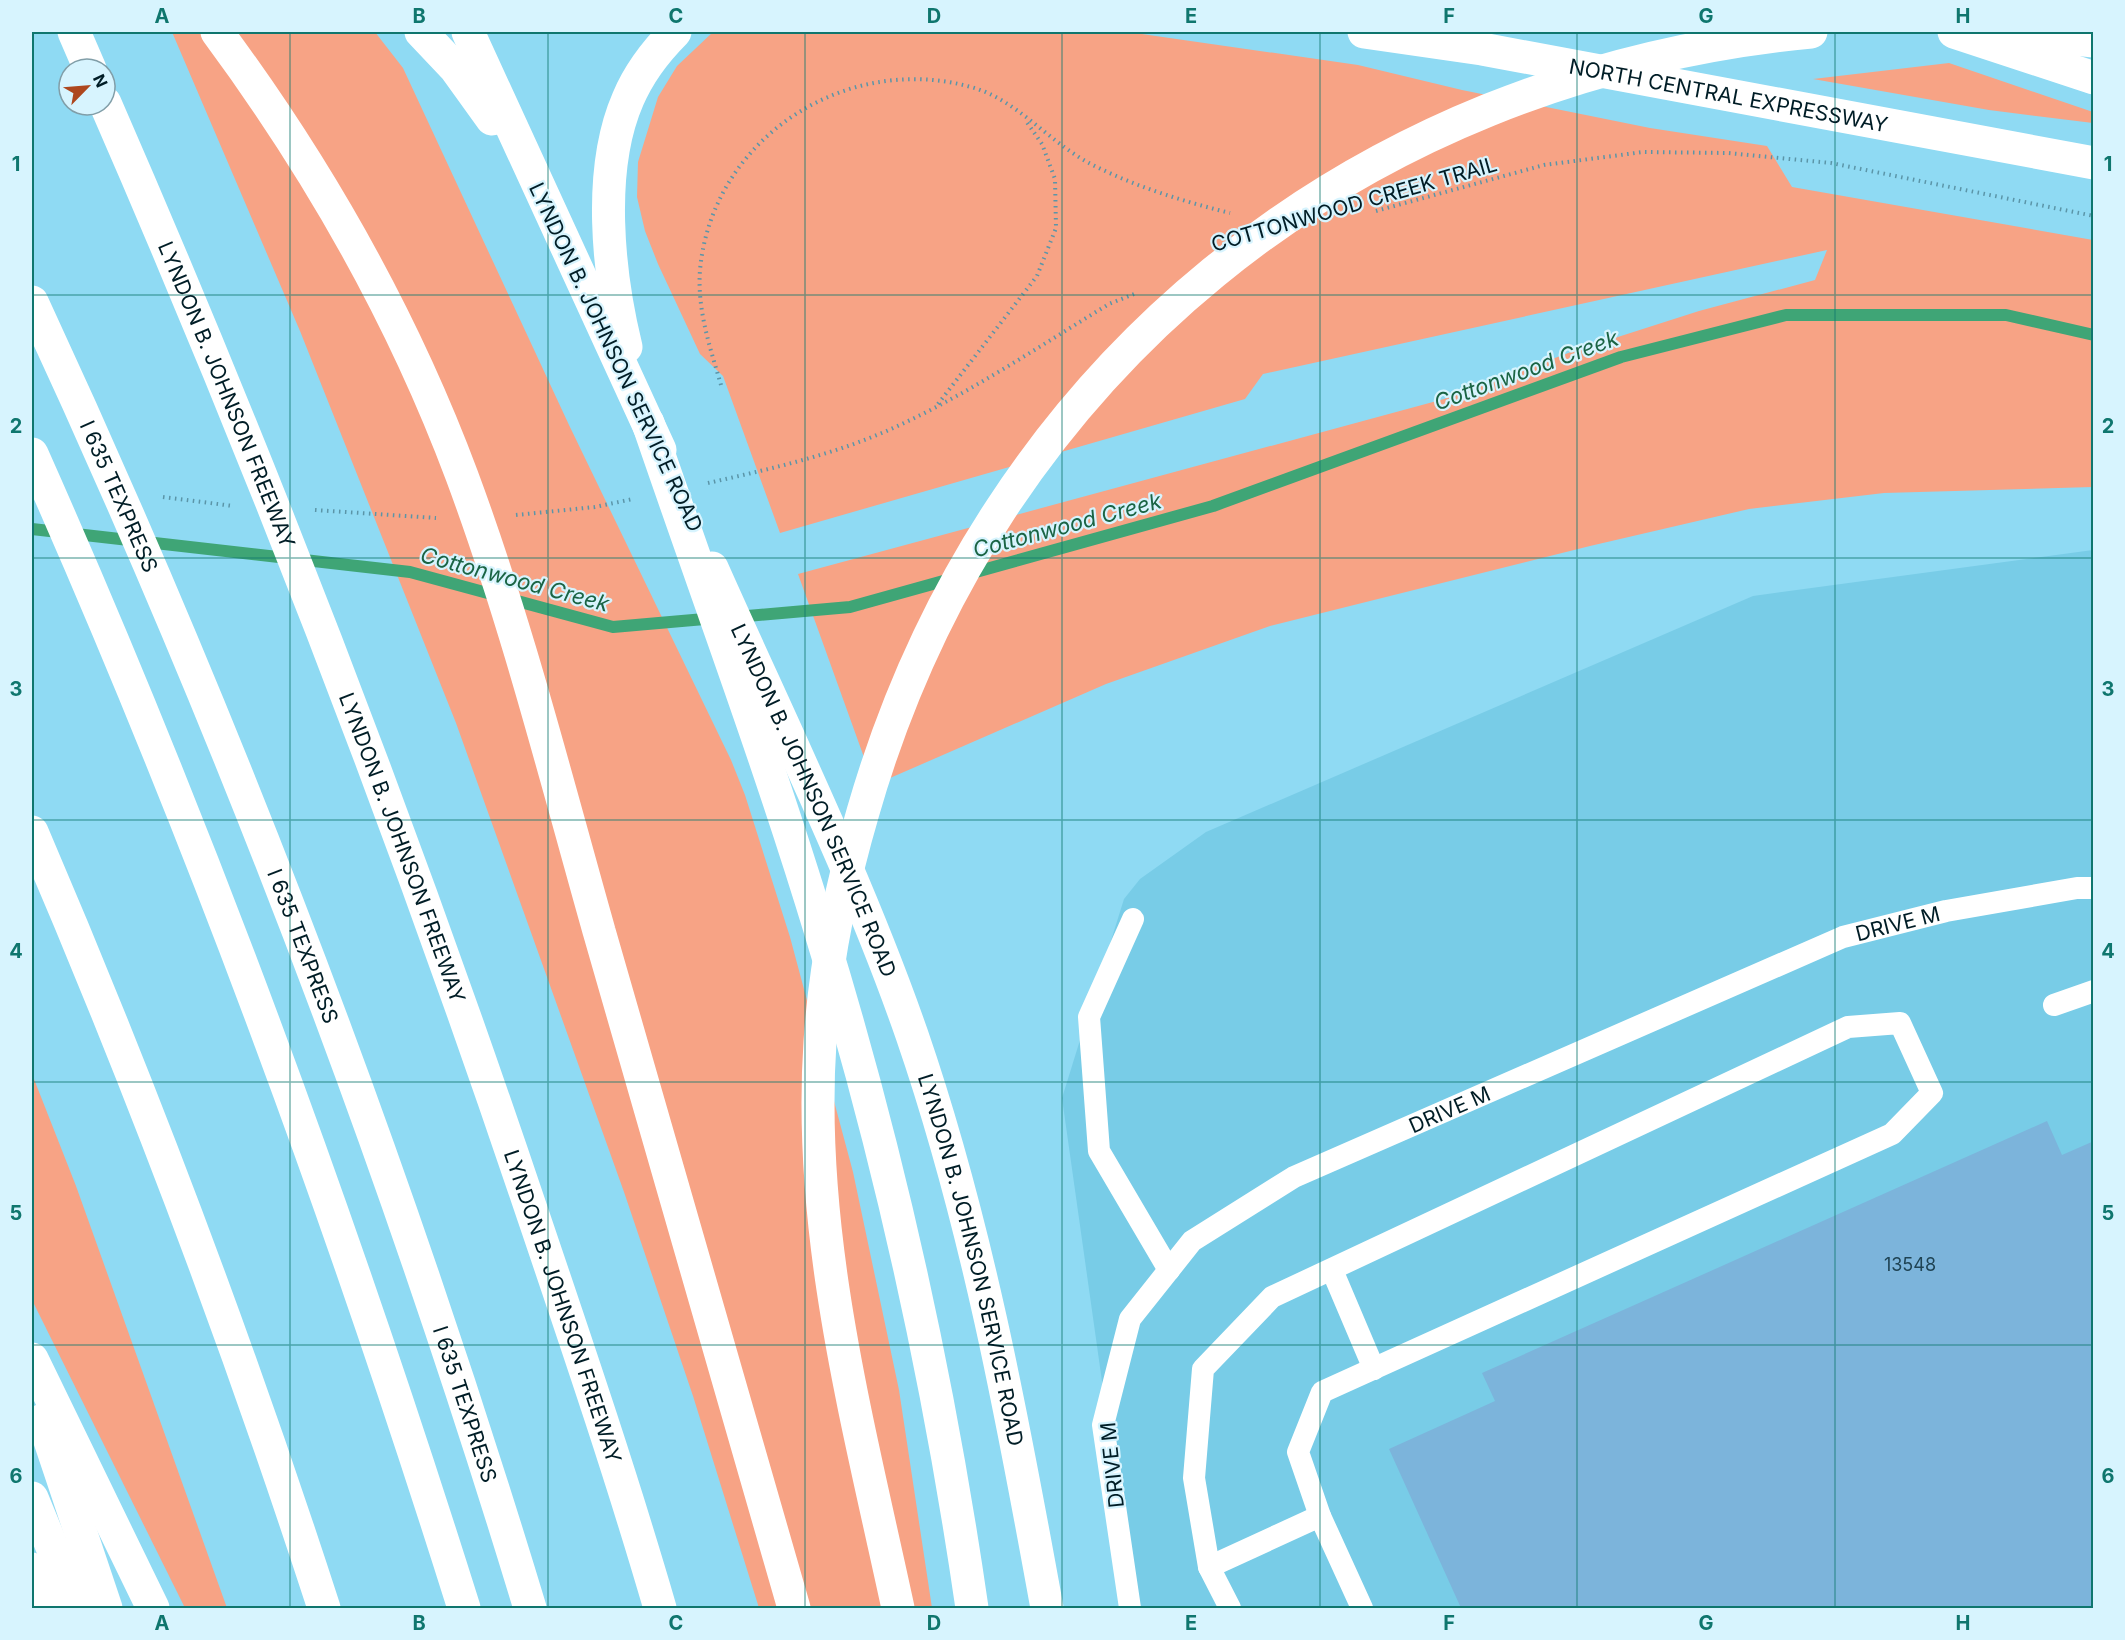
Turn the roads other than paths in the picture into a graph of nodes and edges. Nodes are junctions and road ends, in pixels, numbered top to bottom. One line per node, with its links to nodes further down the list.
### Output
1 (74, 32): 11 (main road)
2 (217, 32): 41 (main road)
3 (421, 32): 15 (main road)
4 (468, 32): 15 (main road, LYNDON B. JOHNSON SERVICE ROAD)
5 (675, 32): 17 (main road)
6 (1364, 32): 14 (main road, NORTH CENTRAL EXPRESSWAY)
7 (1811, 32): 42 (main road)
8 (1954, 32): 12 (main road)
9 (2006, 32): 10 (main road)
10 (2094, 40)
11 (85, 57)
12 (2094, 78)
13 (111, 117): 40 (main road, LYNDON B. JOHNSON FREEWAY)
14 (2094, 163)
15 (541, 193): 17 (main road, LYNDON B. JOHNSON SERVICE ROAD)
16 (32, 302): 39 (main road, I 635 TEXPRESS)
17 (648, 423): 43 (main road); 44 (main road, LYNDON B. JOHNSON SERVICE ROAD)
18 (32, 454): 38 (main road)
19 (32, 832): 37 (main road)
20 (2094, 888): 24 (lane, DRIVE M)
21 (1133, 920): 24 (lane)
22 (2094, 991): 23 (lane)
23 (2054, 1005)
24 (1169, 1270): 45 (lane, DRIVE M)
25 (1332, 1270): 27 (lane); 27 (lane); 31 (lane)
26 (32, 1359): 36 (main road)
27 (1374, 1369): 30 (lane)
28 (32, 1384): 35 (main road)
29 (32, 1498): 34 (main road)
30 (1320, 1516): 31 (lane); 47 (lane)
31 (1209, 1567): 46 (lane)
32 (32, 1569): 33 (main road)
33 (51, 1608)
34 (77, 1608)
35 (106, 1608)
36 (153, 1608)
37 (324, 1608)
38 (464, 1608)
39 (530, 1608)
40 (660, 1608)
41 (794, 1608)
42 (898, 1608)
43 (972, 1608)
44 (1047, 1608)
45 (1130, 1608)
46 (1230, 1608)
47 (1362, 1608)

